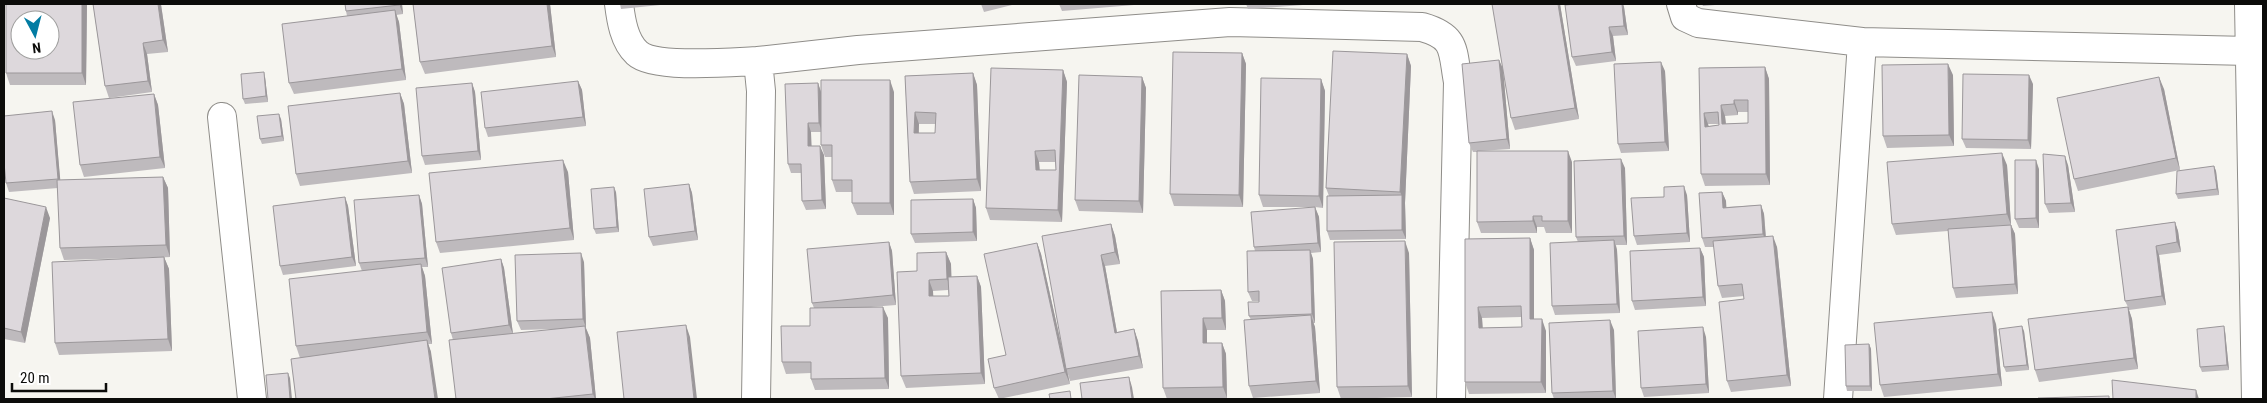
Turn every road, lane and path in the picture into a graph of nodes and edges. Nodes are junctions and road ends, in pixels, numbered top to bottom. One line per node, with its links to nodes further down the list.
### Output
1 (619, 4): 7 (street)
2 (1681, 4): 5 (street)
3 (2249, 4): 6 (street)
4 (1230, 13): 7 (street); 11 (street)
5 (1862, 42): 6 (street); 12 (street)
6 (2249, 51): 13 (street)
7 (758, 61): 10 (street)
8 (222, 117): 9 (street)
9 (252, 399)
10 (756, 399)
11 (1451, 399)
12 (1838, 399)
13 (2256, 399)

